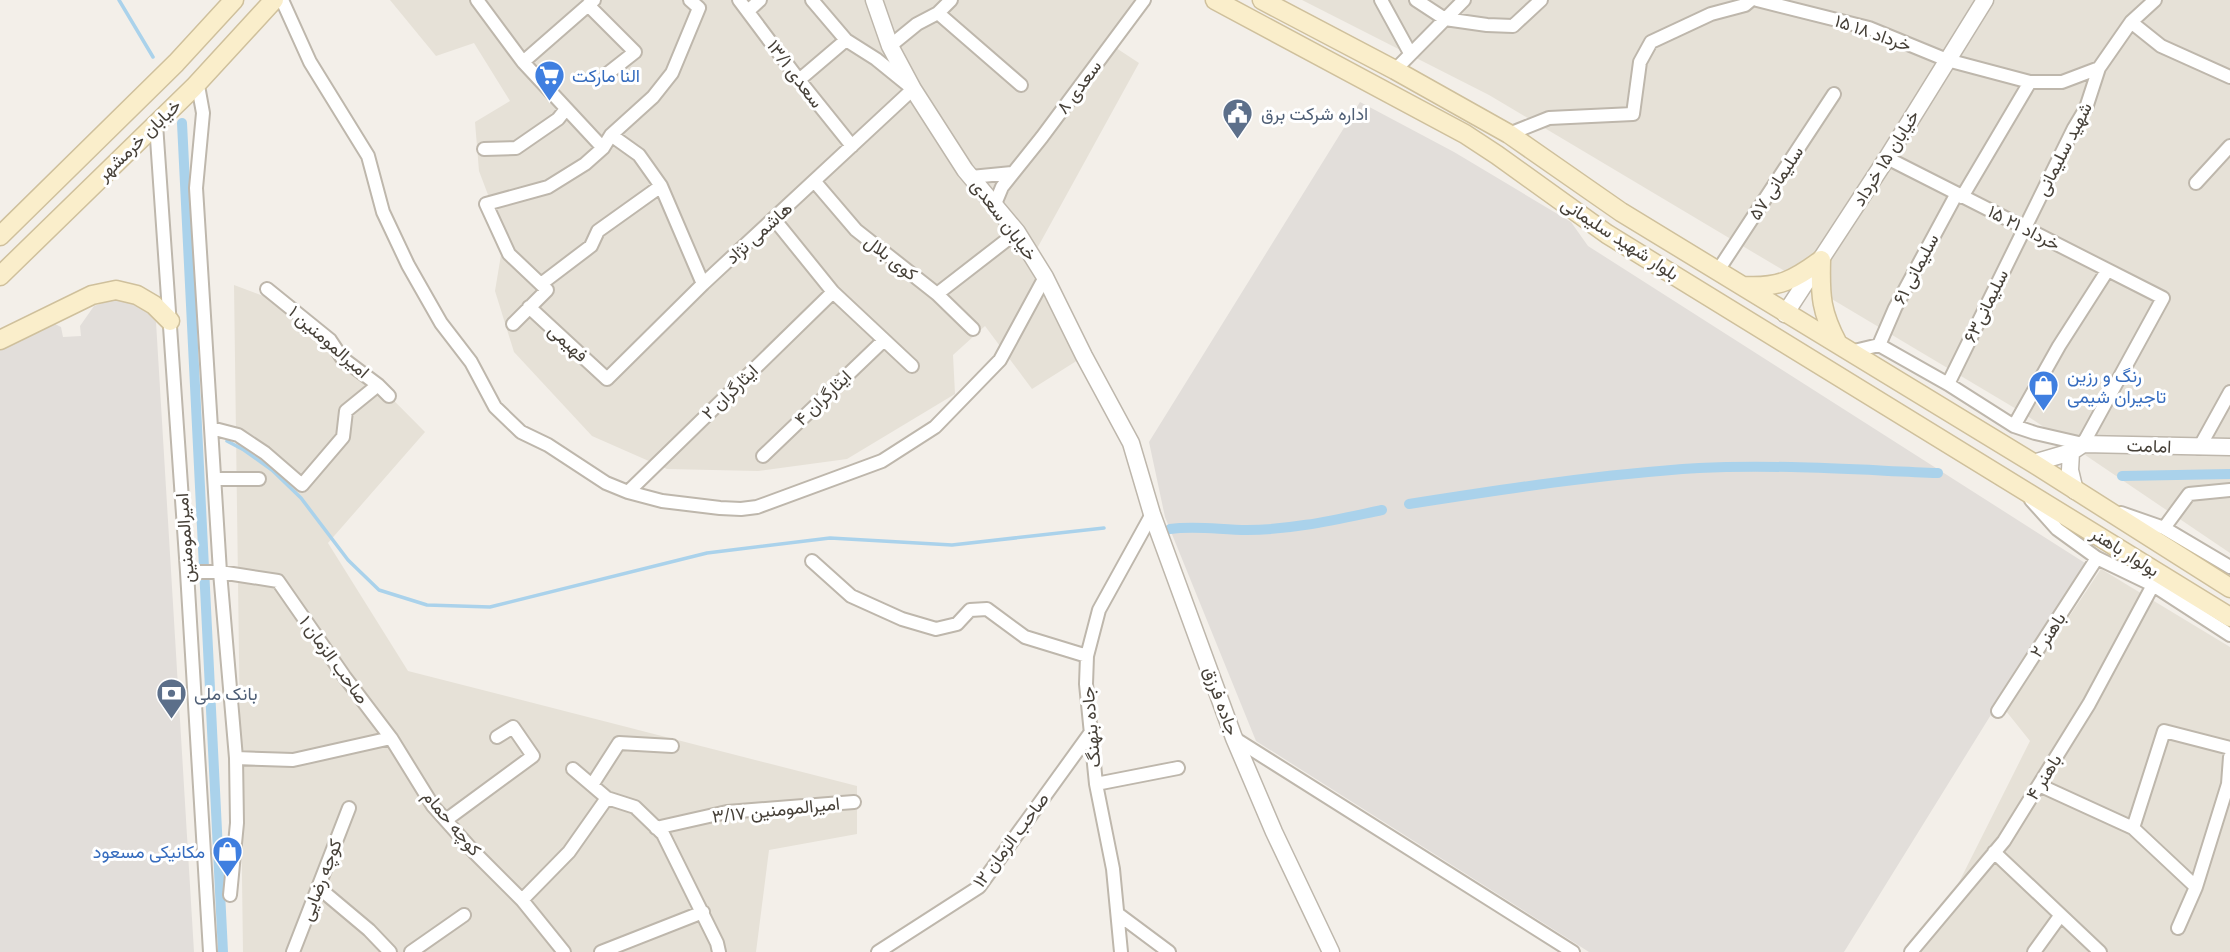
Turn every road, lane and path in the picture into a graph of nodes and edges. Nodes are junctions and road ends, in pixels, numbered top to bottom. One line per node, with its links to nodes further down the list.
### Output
1 (234, 0): 24 (main road, خیابان خرمشهر)
2 (274, 0): 42 (main road, خیابان خرمشهر)
3 (282, 0): 105 (street)
4 (691, 0): 48 (street)
5 (739, 0): 25 (street, سعدی ۱۳/۱)
6 (760, 0): 25 (street)
7 (812, 0): 30 (street)
8 (874, 0): 31 (street, خیابان سعدی)
9 (951, 0): 26 (street)
10 (1144, 0): 54 (street, سعدی ۸)
11 (1215, 0): 27 (main road, بلوار شهید سلیمانی)
12 (1255, 0): 27 (main road)
13 (1262, 0): 36 (main road, بلوار شهید سلیمانی)
14 (1381, 0): 32 (street)
15 (1416, 0): 28 (street)
16 (1464, 0): 28 (street)
17 (1541, 0): 28 (street)
18 (1751, 0): 47 (street)
19 (1757, 0): 33 (street, ۱۵ خرداد ۱۸)
20 (1985, 0): 33 (street, خیابان ۱۵ خرداد)
21 (2155, 0): 29 (street, شهید سلیمانی)
22 (479, 1): 34 (street)
23 (591, 3): 34 (street); 37 (street)
24 (219, 9): 64 (main road, خیابان خرمشهر)
25 (748, 11): 39 (street, سعدی ۱۳/۱)
26 (938, 13): 31 (street); 41 (street)
27 (1246, 16): 81 (main road, بلوار شهید سلیمانی)
28 (1445, 19): 32 (street)
29 (2131, 22): 35 (street, شهید سلیمانی); 38 (street)
30 (846, 40): 39 (street); 43 (street)
31 (890, 46): 43 (street, خیابان سعدی)
32 (1410, 52): 36 (street)
33 (1947, 60): 40 (street, ۱۵ خرداد ۱۸); 53 (street, خیابان ۱۵ خرداد)
34 (523, 62): 45 (street)
35 (2099, 68): 40 (street, ۱۵ خرداد ۱۸); 62 (street, شهید سلیمانی)
36 (1395, 70): 47 (main road, بلوار شهید سلیمانی)
37 (607, 74)
38 (2230, 77)
39 (799, 80): 49 (street, سعدی ۱۳/۱)
40 (2030, 82): 59 (street, سلیمانی ۶۱)
41 (1021, 85)
42 (194, 87): 46 (main road, خیابان خرمشهر); 93 (street)
43 (912, 89): 49 (street, هاشمی نژاد); 55 (street, خیابان سعدی)
44 (1834, 94): 67 (street, سلیمانی ۵۷)
45 (566, 109): 51 (street); 52 (street)
46 (156, 124): 68 (main road, خیابان خرمشهر); 78 (street, امیرالمومنین)
47 (1509, 134): 67 (main road, بلوار شهید سلیمانی)
48 (611, 135): 51 (street); 58 (street)
49 (852, 146): 56 (street, هاشمی نژاد)
50 (2230, 146): 57 (street)
51 (603, 148): 72 (street)
52 (484, 149)
53 (1887, 158): 59 (street, ۱۵ خرداد ۲١); 65 (street, خیابان ۱۵ خرداد)
54 (1012, 173): 55 (street); 60 (street, سعدی ۸)
55 (971, 177): 60 (street, خیابان سعدی)
56 (815, 182): 61 (street, هاشمی نژاد); 75 (street, کوی بلال)
57 (2196, 183)
58 (660, 186): 70 (street); 72 (street)
59 (1959, 196): 62 (street, ۱۵ خرداد ۲١); 84 (street, سلیمانی ۶۱)
60 (995, 204): 63 (street, خیابان سعدی)
61 (774, 219): 70 (street, هاشمی نژاد); 74 (street)
62 (2024, 228): 66 (street, ۱۵ خرداد ۲١); 88 (street, سلیمانی۶۳)
63 (1017, 232): 69 (street, خیابان سعدی); 75 (street)
64 (0, 236)
65 (1821, 260): 71 (main road); 77 (street, خیابان ۱۵ خرداد); 85 (main road)
66 (2107, 271): 92 (street); 96 (street, ۱۵ خرداد ۲١)
67 (1717, 272): 71 (main road, بلوار شهید سلیمانی)
68 (0, 276)
69 (1045, 277): 94 (street, خیابان سعدی); 105 (street)
70 (704, 284): 87 (street, هاشمی نژاد)
71 (1740, 286): 77 (main road, بلوار شهید سلیمانی)
72 (544, 287): 76 (street)
73 (267, 289): 89 (street, امیرالمومنین ۱)
74 (833, 292): 83 (street); 105 (street, ایثارگران ۲)
75 (937, 294): 80 (street, کوی بلال)
76 (529, 307): 79 (street); 87 (street, فهیمی)
77 (1785, 314): 81 (main road); 85 (main road, بلوار شهید سلیمانی)
78 (170, 321): 82 (main road); 112 (street, امیرالمومنین)
79 (513, 324)
80 (973, 329)
81 (1772, 335): 102 (main road, بلوار شهید سلیمانی)
82 (0, 340)
83 (883, 341): 86 (street); 98 (street, ایثارگران ۴)
84 (1879, 345): 85 (street); 88 (street)
85 (1844, 349): 99 (main road, بلوار شهید سلیمانی)
86 (912, 366)
87 (607, 379)
88 (1948, 384): 92 (street)
89 (378, 385): 91 (street, امیرالمومنین ۱); 93 (street)
90 (2230, 392): 97 (street)
91 (389, 396)
92 (2014, 426): 96 (street)
93 (211, 429): 100 (street)
94 (1131, 443): 107 (street, جاده فرزق)
95 (2230, 447): 97 (street, امامت)
96 (2077, 448): 97 (street, امامت); 99 (street, امامت); 103 (street)
97 (2199, 448)
98 (763, 456)
99 (2033, 463): 103 (main road, بولوار باهنر)
100 (215, 479): 101 (street); 113 (street)
101 (259, 479)
102 (2020, 487): 109 (street); 116 (main road, بولوار باهنر)
103 (2076, 491): 106 (main road, بولوار باهنر)
104 (2230, 491): 108 (street)
105 (628, 492)
106 (2103, 507): 108 (street); 115 (main road, بولوار باهنر)
107 (1152, 514): 118 (street, جاده بنهنگ); 123 (street, جاده فرزق)
108 (2164, 528): 111 (street)
109 (2097, 558): 114 (street); 119 (street, باهنر ۲)
110 (812, 561): 118 (street)
111 (2230, 566)
112 (187, 572): 113 (street); 149 (street, امیرالمومنین)
113 (220, 572): 122 (street, صاحب الزمان ۱); 127 (street)
114 (2153, 585): 117 (street); 132 (street, باهنر ۴)
115 (2230, 588)
116 (2230, 617)
117 (2230, 635)
118 (1087, 656): 120 (street, جاده بنهنگ)
119 (1998, 711)
120 (1091, 732): 130 (street, جاده بنهنگ); 156 (street, صاحب الزمان ۱۲)
121 (497, 737): 136 (street)
122 (391, 738): 127 (street); 136 (street, کوچه حمام)
123 (1234, 738): 159 (street, جاده فرزق); 160 (street)
124 (672, 746): 131 (street)
125 (2230, 748): 138 (street)
126 (2230, 757): 140 (street)
127 (236, 758): 142 (street)
128 (1178, 768): 130 (street)
129 (573, 769): 131 (street)
130 (1096, 784): 146 (street, جاده بنهنگ)
131 (592, 785): 133 (street)
132 (2039, 785): 138 (street); 139 (street, باهنر ۴)
133 (607, 798): 137 (street); 143 (street)
134 (854, 802): 137 (street, امیرالمومنین ۳/۱۷)
135 (349, 808): 141 (street, کوچه رضایی)
136 (446, 820): 143 (street, کوچه حمام)
137 (656, 828): 144 (street)
138 (2133, 828): 140 (street)
139 (1994, 852): 147 (street); 161 (street, باهنر ۴)
140 (2196, 887): 148 (street)
141 (319, 888): 150 (street, کوچه رضایی); 151 (street)
142 (230, 895)
143 (522, 900): 153 (street)
144 (703, 912): 154 (street); 155 (street)
145 (464, 915): 152 (street)
146 (1118, 915): 157 (street, جاده بنهنگ); 158 (street)
147 (2060, 916): 162 (street); 163 (street)
148 (2178, 928)
149 (210, 952)
150 (293, 952)
151 (390, 952)
152 (411, 952)
153 (564, 952)
154 (601, 952)
155 (719, 952)
156 (878, 952)
157 (1121, 952)
158 (1169, 952)
159 (1331, 952)
160 (1573, 952)
161 (1911, 952)
162 (2034, 952)
163 (2100, 952)

